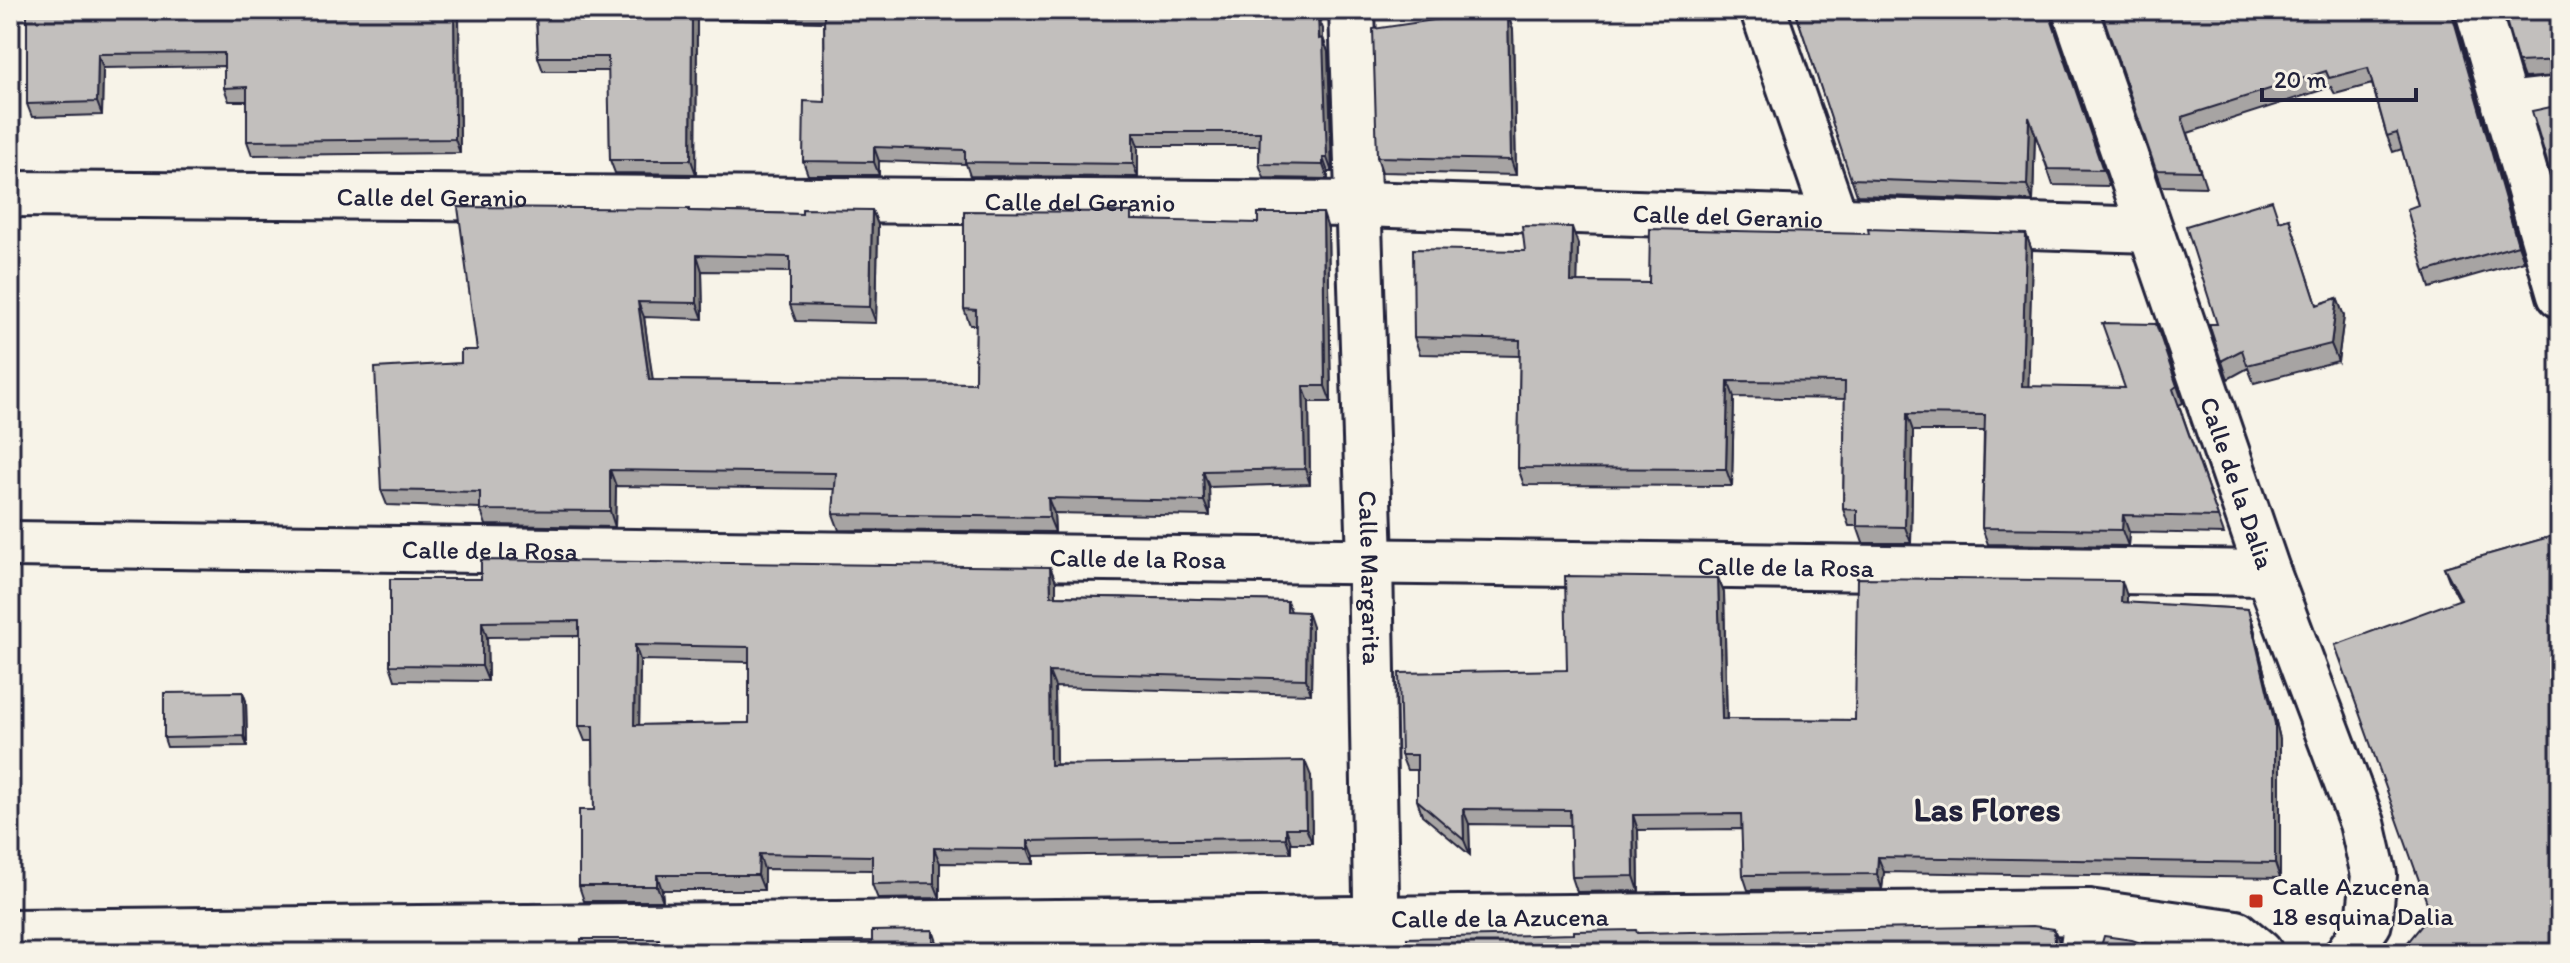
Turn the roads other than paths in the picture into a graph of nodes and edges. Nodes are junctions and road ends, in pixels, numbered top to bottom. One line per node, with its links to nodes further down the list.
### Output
1 (1352, 10): 8 (street, Calle Margarita)
2 (1763, 10): 9 (street)
3 (2075, 10): 10 (street, Calle de la Dalia)
4 (2478, 10): 6 (street)
5 (2560, 99): 6 (street)
6 (2505, 105): 11 (street)
7 (10, 194): 8 (street, Calle del Geranio)
8 (1361, 204): 9 (street, Calle del Geranio); 13 (street, Calle Margarita)
9 (1835, 218): 10 (street, Calle del Geranio)
10 (2150, 230): 14 (street, Calle de la Dalia)
11 (2560, 295)
12 (10, 544): 13 (street, Calle de la Rosa)
13 (1370, 560): 14 (street, Calle de la Rosa); 17 (street, Calle Margarita)
14 (2268, 573): 19 (street, Calle de la Dalia)
15 (10, 932): 17 (street, Calle de la Azucena)
16 (2085, 932): 17 (street, Calle de la Azucena); 18 (street, Calle de la Azucena)
17 (1377, 937)
18 (2260, 953)
19 (2348, 953)

